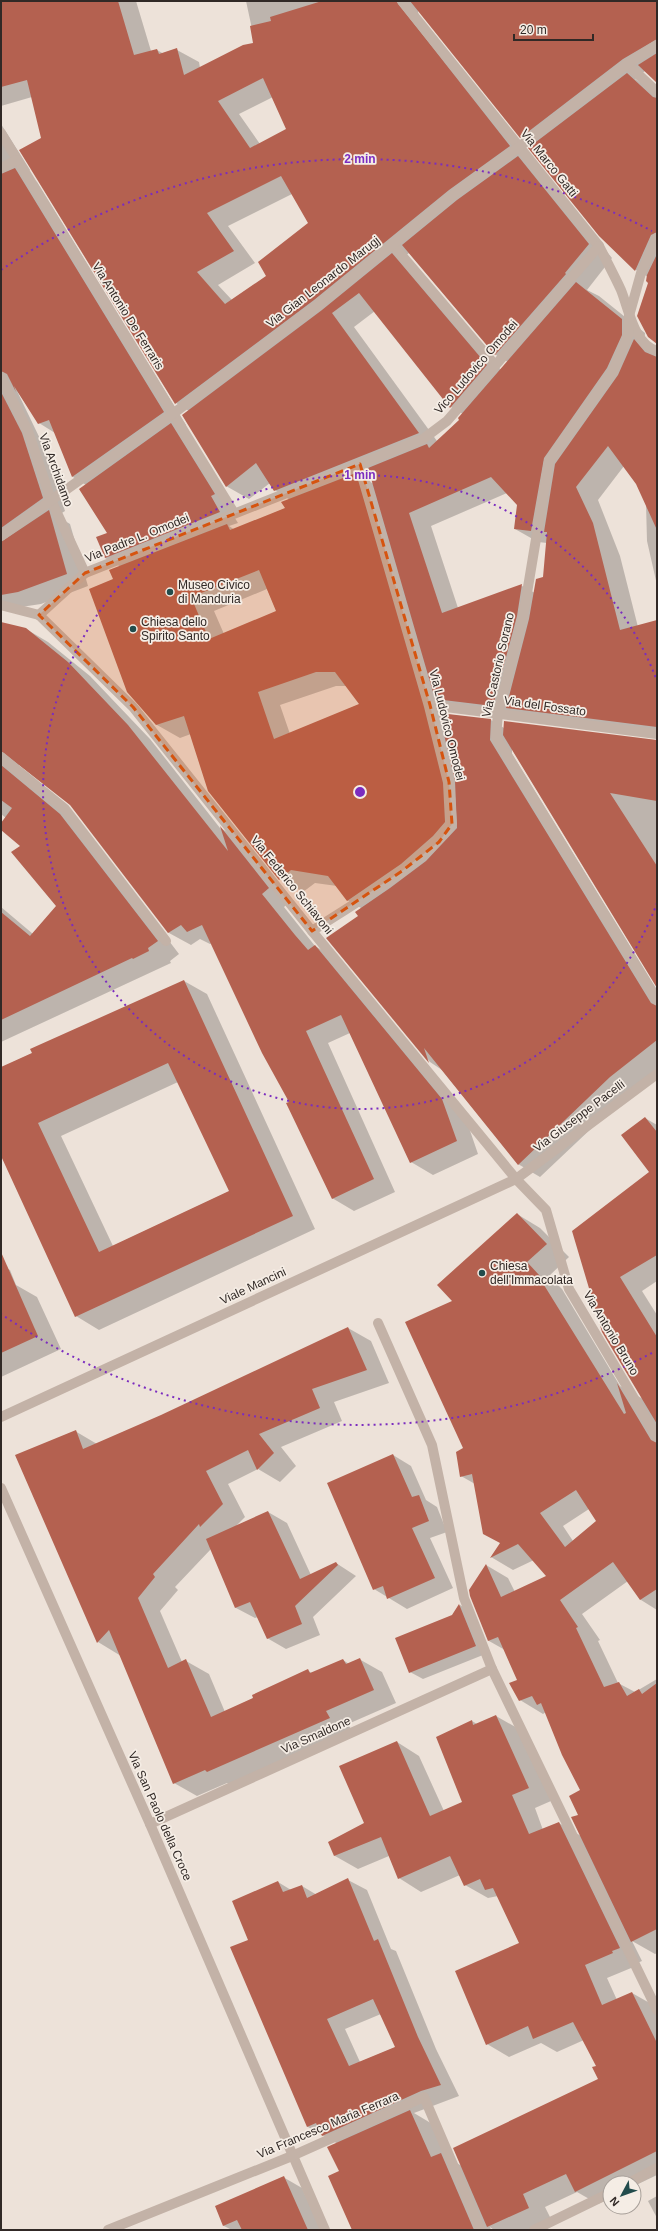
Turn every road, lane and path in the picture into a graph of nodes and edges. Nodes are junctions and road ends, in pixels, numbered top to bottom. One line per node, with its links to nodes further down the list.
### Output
1 (402, 1): 6 (street, Via Marco Gatti)
2 (657, 45): 3 (street, Via Gian Leonardo Marugj)
3 (627, 64): 4 (street); 6 (street, Via Gian Leonardo Marugj)
4 (657, 92)
5 (1, 133): 7 (street, Via Antonio De Ferraris)
6 (519, 147): 10 (street, Via Gian Leonardo Marugj); 11 (street, Via Marco Gatti)
7 (17, 160): 8 (street); 16 (street, Via Antonio De Ferraris)
8 (1, 168)
9 (657, 238): 12 (street)
10 (392, 244): 14 (street); 16 (street, Via Gian Leonardo Marugj)
11 (598, 246): 12 (street, Via Marco Gatti); 14 (street, Vico Ludovico Omodei)
12 (629, 316): 13 (street, Via Marco Gatti); 25 (street, Via Castorio Sorano)
13 (657, 351)
14 (495, 365): 17 (street, Vico Ludovico Omodei)
15 (1, 377): 18 (street, Via Archidamo)
16 (174, 413): 18 (street, Via Gian Leonardo Marugj); 19 (street, Via Antonio De Ferraris)
17 (360, 464): 19 (street, Vico Ludovico Omodei); 24 (street, Via Ludovico Omodei)
18 (51, 500): 20 (street, Via Gian Leonardo Marugj); 21 (street, Via Archidamo)
19 (234, 513): 21 (street, Via Padre L. Omodei)
20 (1, 536)
21 (85, 573): 23 (street, Via Padre L. Omodei)
22 (1, 605): 23 (street)
23 (39, 615): 28 (street, Via Federico Schiavoni)
24 (430, 705): 25 (street, Via del Fossato); 28 (street, Via Ludovico Omodei)
25 (498, 713): 26 (street, Via del Fossato); 30 (street, Via Castorio Sorano)
26 (657, 734)
27 (1, 757): 29 (street)
28 (312, 931): 32 (street, Via Federico Schiavoni)
29 (166, 941)
30 (657, 1000)
31 (657, 1074): 32 (street, Via Giuseppe Pacelli)
32 (516, 1179): 34 (street, Viale Mancini); 35 (street, Via Antonio Bruno)
33 (378, 1323): 37 (street)
34 (1, 1417)
35 (657, 1437)
36 (1, 1488): 38 (street, Via San Paolo della Croce)
37 (492, 1669): 38 (street, Via Smaldone); 39 (street)
38 (150, 1824): 40 (street, Via San Paolo della Croce)
39 (657, 2010)
40 (292, 2156): 44 (street, Via Francesco Maria Ferrara); 45 (street, Via San Paolo della Croce); 46 (street, Via Francesco Maria Ferrara)
41 (657, 2168): 42 (street)
42 (642, 2176)
43 (602, 2197): 47 (street)
44 (108, 2230)
45 (325, 2230)
46 (482, 2230)
47 (534, 2230)

